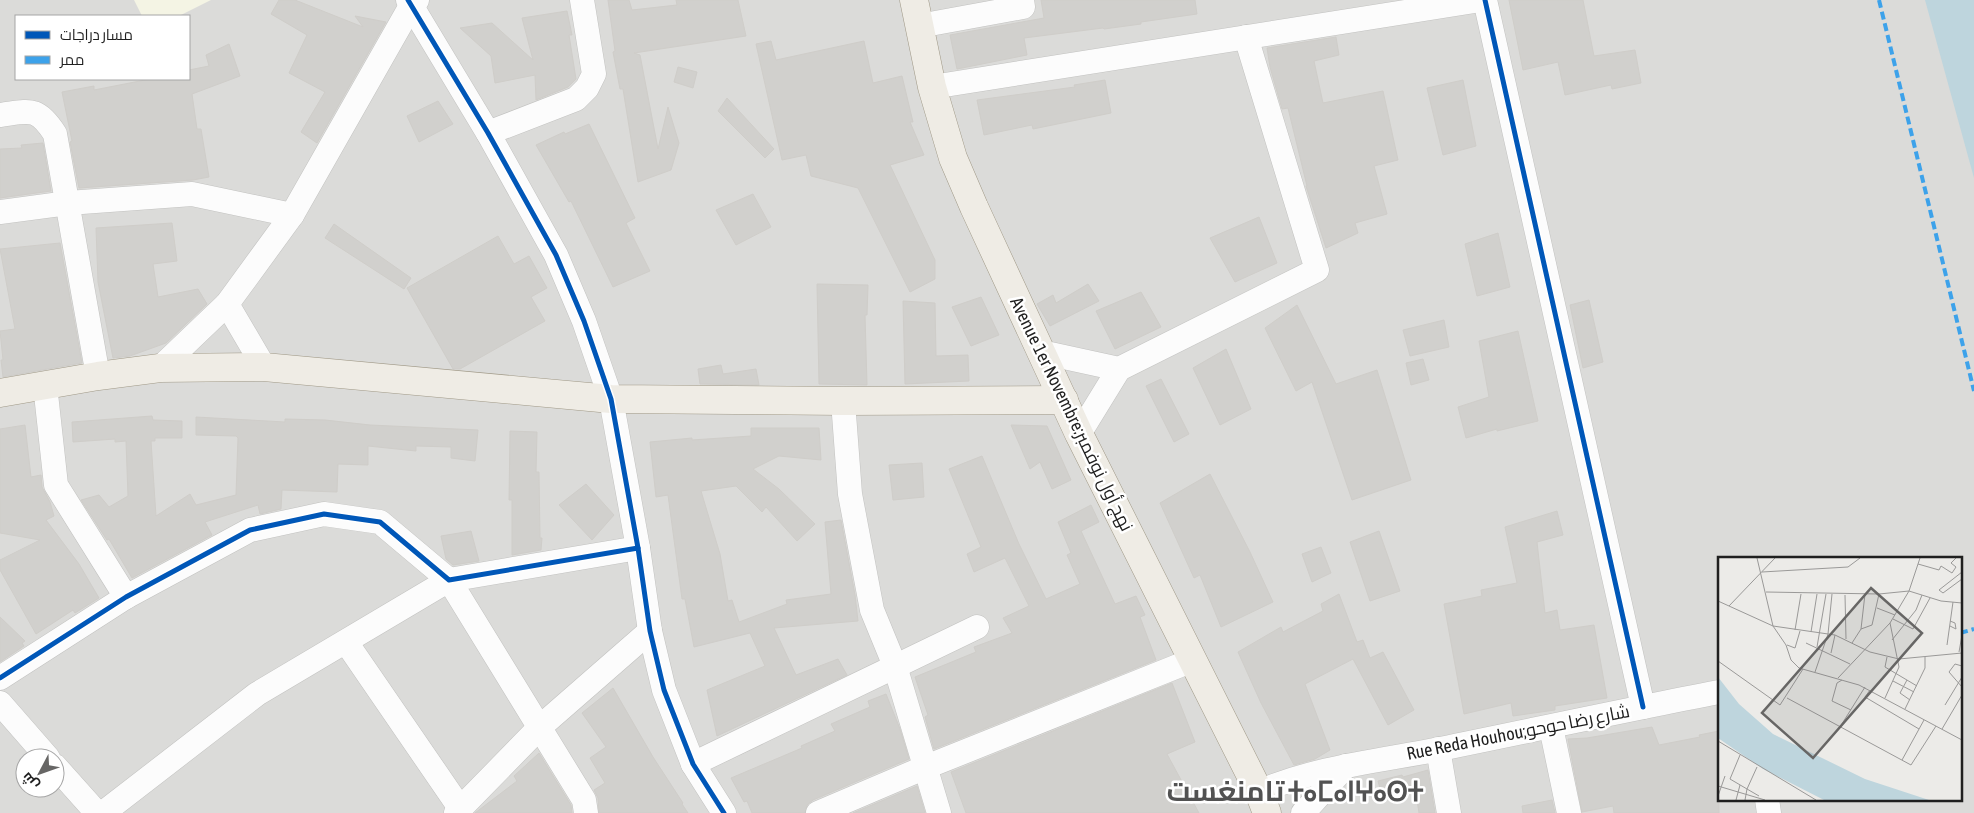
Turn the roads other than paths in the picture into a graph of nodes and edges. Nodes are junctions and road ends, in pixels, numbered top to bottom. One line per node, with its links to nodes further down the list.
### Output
1 (582, 0): 10 (street)
2 (914, 0): 6 (main road, Avenue 1er Novembre;نهج أول نوفمبر)
3 (1022, 0): 6 (street)
4 (1483, 0): 7 (street); 37 (street)
5 (413, 1): 10 (street); 13 (street)
6 (919, 26): 8 (main road, Avenue 1er Novembre;نهج أول نوفمبر)
7 (1246, 37): 8 (street); 18 (street)
8 (932, 86): 15 (main road, Avenue 1er Novembre;نهج أول نوفمبر)
9 (0, 114): 11 (street)
10 (488, 133): 22 (street)
11 (68, 204): 12 (street); 13 (street); 19 (street)
12 (0, 212)
13 (292, 215): 14 (street)
14 (227, 304): 16 (street); 17 (street)
15 (1041, 352): 18 (street); 23 (main road, Avenue 1er Novembre;نهج أول نوفمبر)
16 (264, 367): 17 (main road); 22 (main road)
17 (160, 368): 19 (main road)
18 (1119, 369): 25 (street)
19 (98, 376): 20 (main road)
20 (45, 385): 21 (main road); 28 (street)
21 (0, 393)
22 (611, 399): 24 (main road); 26 (street)
23 (1064, 400): 24 (main road); 25 (main road, Avenue 1er Novembre;نهج أول نوفمبر)
24 (843, 401): 33 (street)
25 (1079, 434): 32 (main road, Avenue 1er Novembre;نهج أول نوفمبر)
26 (638, 548): 27 (street); 30 (street)
27 (449, 580): 28 (street); 31 (street); 38 (street)
28 (126, 597): 34 (street)
29 (978, 628): 33 (street)
30 (650, 631): 38 (street); 42 (street)
31 (346, 642): 48 (street); 50 (street)
32 (1193, 660): 44 (street); 47 (main road, Avenue 1er Novembre;نهج أول نوفمبر)
33 (895, 666): 42 (street); 44 (street)
34 (0, 678)
35 (1718, 692): 37 (street, Rue Reda Houhou;شارع رضا حوحو)
36 (0, 703): 40 (street)
37 (1643, 707): 39 (street, Rue Reda Houhou;شارع رضا حوحو)
38 (540, 727): 48 (street); 51 (street)
39 (1551, 727): 41 (street, Rue Reda Houhou;شارع رضا حوحو); 57 (street)
40 (39, 748)
41 (1438, 749): 43 (street, Rue Reda Houhou;شارع رضا حوحو); 56 (street)
42 (693, 764): 52 (street)
43 (1346, 766): 47 (street, Rue Reda Houhou;شارع رضا حوحو); 55 (street)
44 (926, 767): 53 (street); 54 (street)
45 (65, 777): 49 (street)
46 (1768, 800): 58 (street)
47 (1263, 803)
48 (458, 810)
49 (96, 813)
50 (103, 813)
51 (586, 813)
52 (724, 813)
53 (818, 813)
54 (939, 813)
55 (1303, 813)
56 (1449, 813)
57 (1569, 813)
58 (1769, 813)

